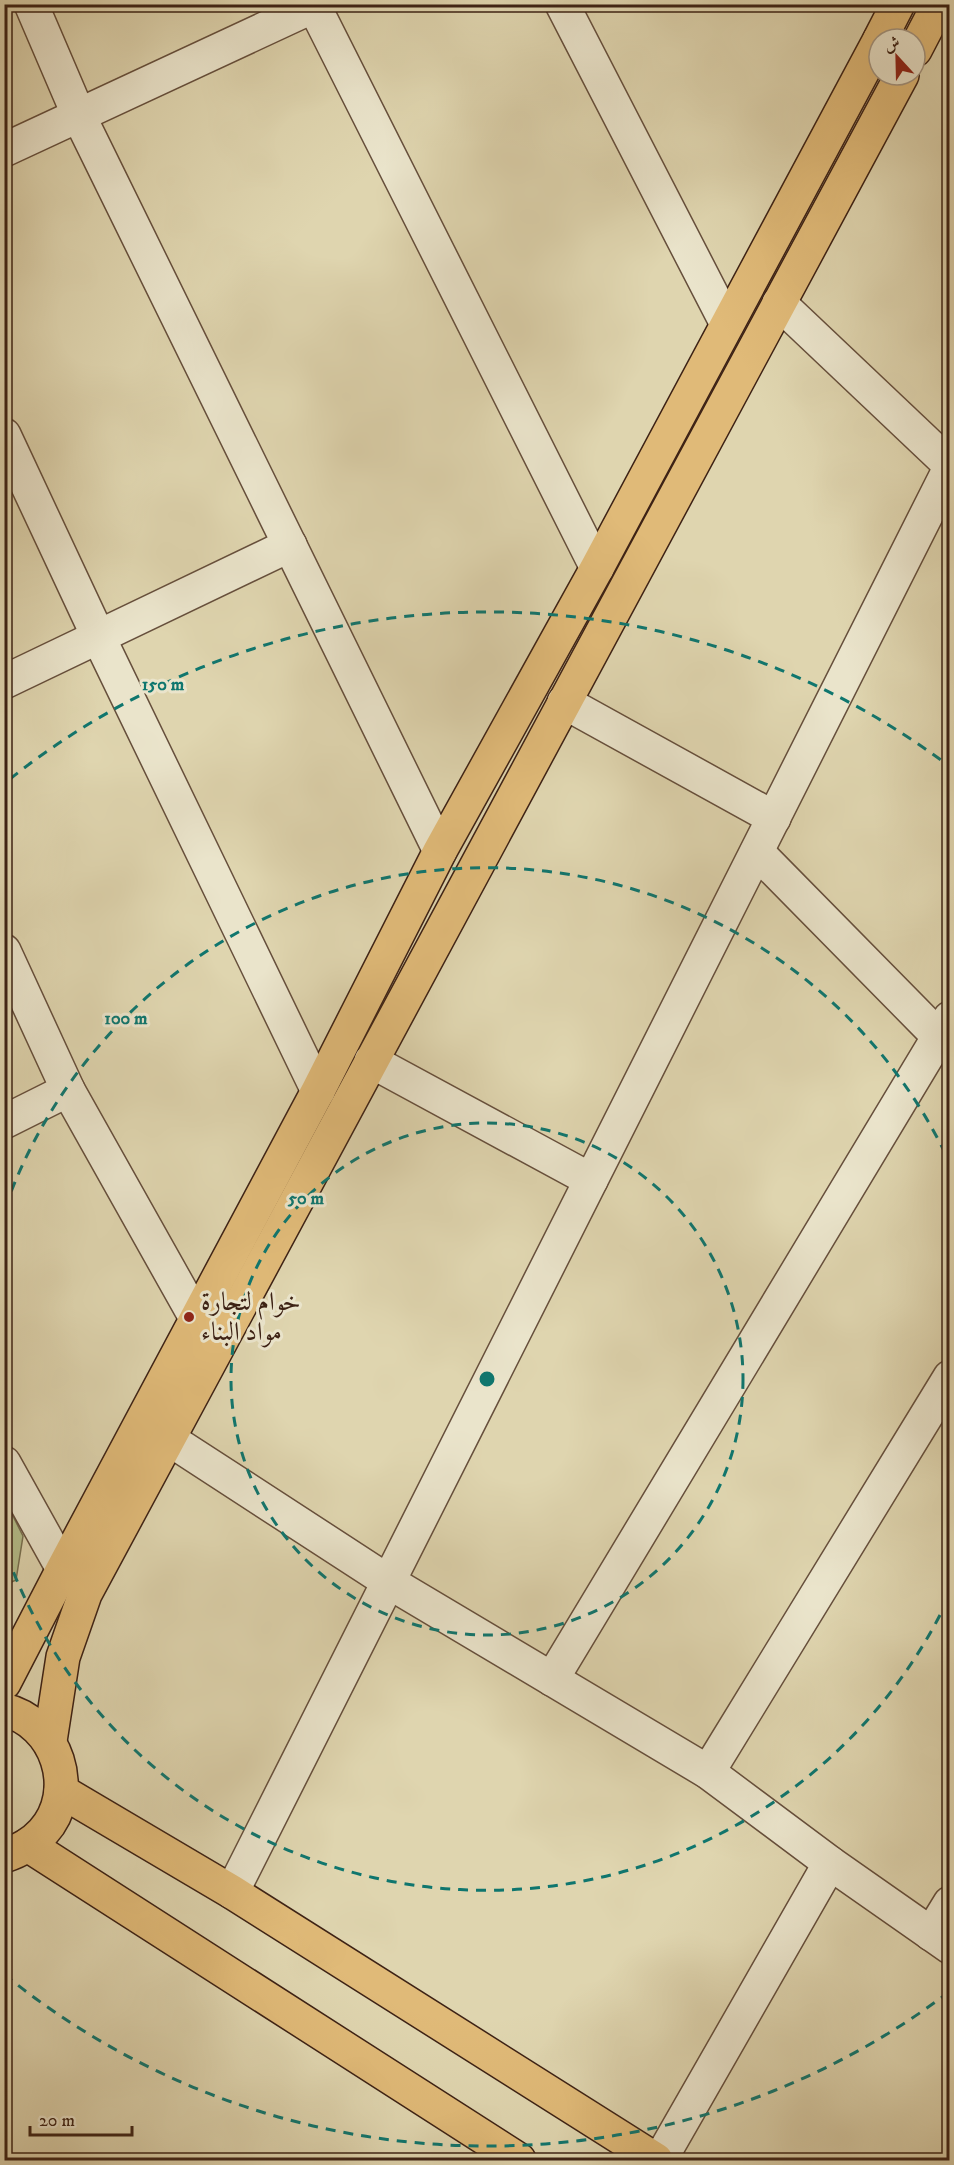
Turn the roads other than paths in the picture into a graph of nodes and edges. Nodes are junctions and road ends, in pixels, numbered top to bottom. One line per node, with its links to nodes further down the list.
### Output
1 (31, 4): 10 (street)
2 (562, 4): 13 (street)
3 (898, 4): 6 (main road)
4 (939, 4): 7 (main road)
5 (316, 5): 10 (street); 17 (street)
6 (886, 27)
7 (927, 27)
8 (867, 63): 13 (main road)
9 (896, 87): 12 (main road)
10 (79, 116): 11 (street); 16 (street)
11 (4, 150)
12 (779, 303): 15 (street); 20 (main road)
13 (728, 324): 17 (main road)
14 (4, 435): 18 (street)
15 (950, 466): 21 (street)
16 (290, 545): 18 (street); 22 (street)
17 (597, 568): 22 (main road)
18 (99, 638): 19 (street); 28 (street)
19 (4, 682)
20 (564, 702): 21 (street); 26 (main road)
21 (774, 818): 23 (street)
22 (440, 851): 28 (main road)
23 (757, 852): 25 (street); 30 (street)
24 (4, 951): 27 (street)
25 (946, 1034): 37 (street)
26 (371, 1061): 30 (street); 33 (main road)
27 (68, 1090): 29 (street); 31 (street)
28 (318, 1091): 31 (main road)
29 (4, 1122)
30 (591, 1180): 36 (street)
31 (196, 1318): 35 (main road)
32 (950, 1377): 41 (street)
33 (169, 1439): 36 (street); 40 (main road)
34 (4, 1463): 35 (street)
35 (63, 1569): 38 (main road)
36 (389, 1582): 37 (street); 45 (street)
37 (552, 1678): 41 (street)
38 (4, 1683)
39 (4, 1710): 40 (main road)
40 (50, 1741): 42 (main road)
41 (708, 1772): 44 (street)
42 (61, 1791): 43 (main road); 45 (main road)
43 (16, 1851): 48 (main road)
44 (830, 1863): 47 (street); 49 (street)
45 (232, 1892): 49 (main road)
46 (950, 1903): 47 (street)
47 (940, 1941)
48 (519, 2160)
49 (658, 2160)

